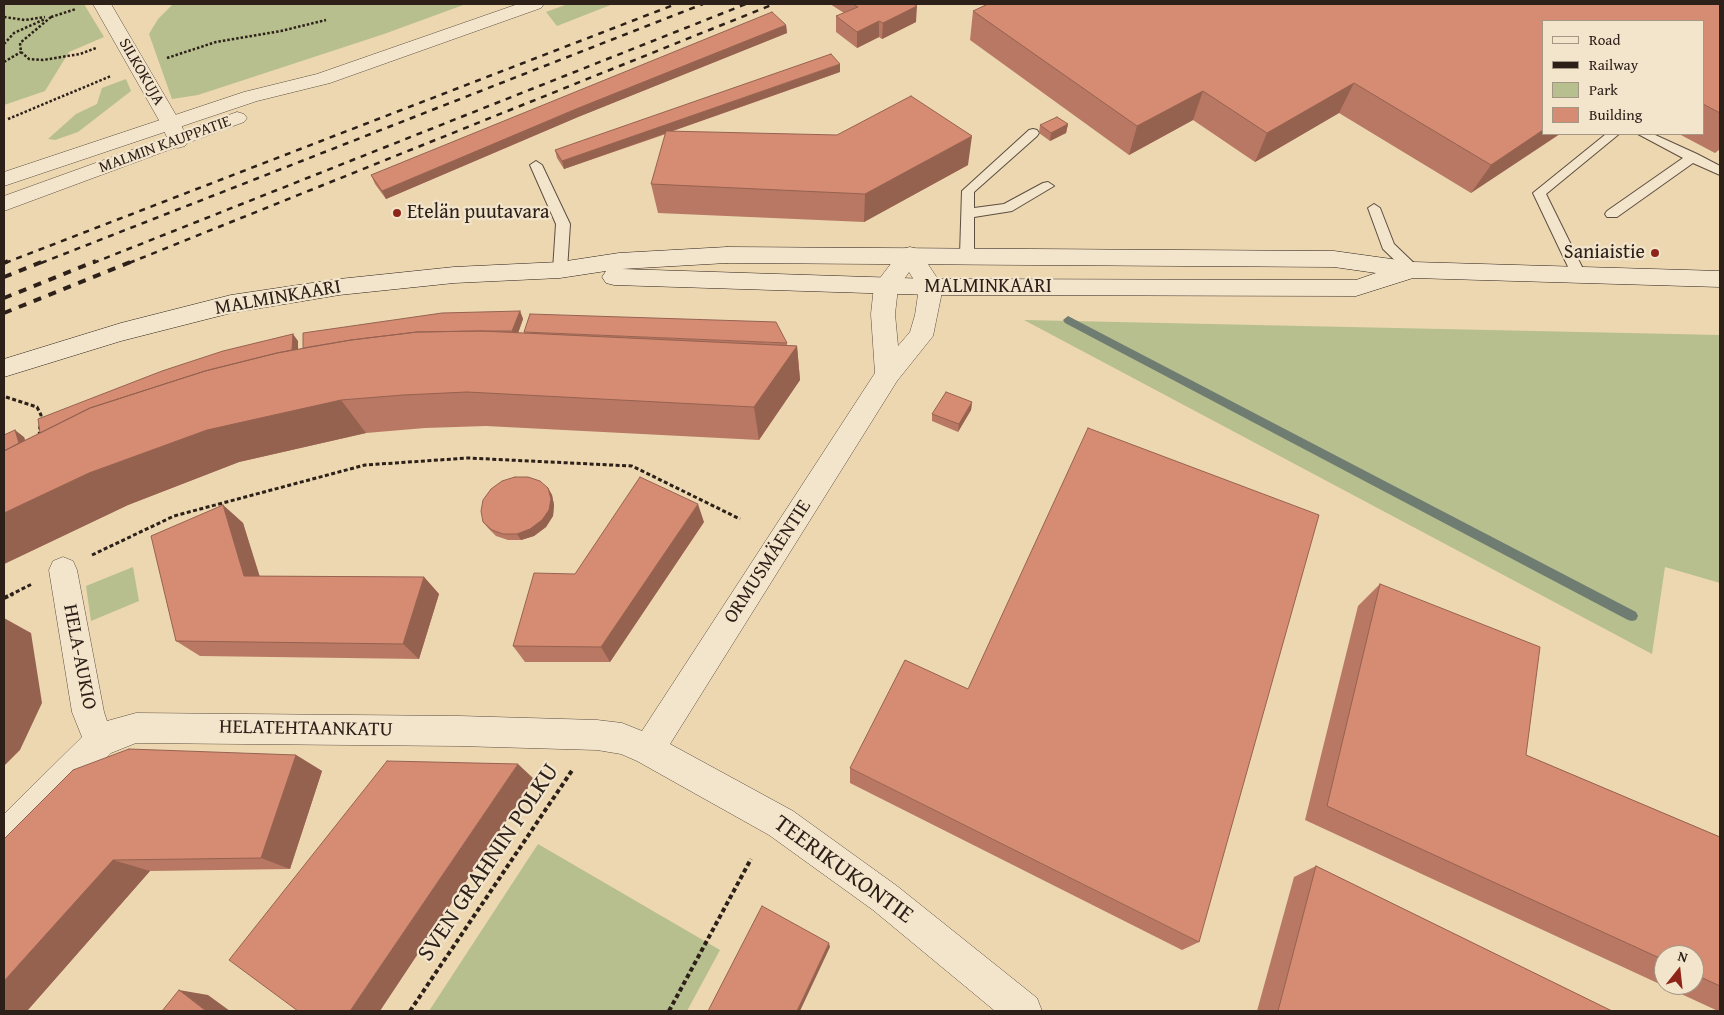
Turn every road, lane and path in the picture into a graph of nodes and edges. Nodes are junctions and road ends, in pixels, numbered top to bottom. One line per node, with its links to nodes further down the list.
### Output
1 (535, 4): 12 (street, MALMIN KAUPPATIE)
2 (93, 5): 4 (path); 6 (street, SILKOKUJA)
3 (4, 17): 4 (path)
4 (51, 17): 7 (path); 8 (path)
5 (326, 20): 10 (path)
6 (122, 39): 8 (path); 10 (street, SILKOKUJA)
7 (4, 44)
8 (21, 52): 9 (path)
9 (4, 62)
10 (138, 66): 11 (path); 12 (street, SILKOKUJA)
11 (8, 119)
12 (174, 132): 19 (street, MALMIN KAUPPATIE); 21 (street, MALMIN KAUPPATIE)
13 (1033, 133): 23 (lane)
14 (1612, 135): 29 (lane)
15 (1646, 135): 16 (lane)
16 (1693, 157): 18 (lane); 24 (lane)
17 (536, 165): 27 (lane)
18 (1720, 171)
19 (4, 179)
20 (1048, 186): 23 (lane)
21 (4, 204)
22 (1374, 208): 28 (lane)
23 (966, 214): 26 (lane)
24 (1612, 214)
25 (910, 255): 26 (street, MALMINKAARI); 27 (street, MALMINKAARI); 31 (street); 32 (street)
26 (967, 255): 28 (street, MALMINKAARI)
27 (560, 270): 31 (street, MALMINKAARI); 33 (street, MALMINKAARI)
28 (1413, 270): 29 (street, MALMINKAARI); 32 (street, MALMINKAARI)
29 (1578, 274): 30 (street, MALMINKAARI)
30 (1720, 279)
31 (886, 286): 32 (street, MALMINKAARI); 34 (street)
32 (931, 287): 34 (street, ORMUSMÄENTIE)
33 (4, 368)
34 (888, 374): 42 (street, ORMUSMÄENTIE)
35 (5, 397): 36 (path)
36 (41, 443)
37 (740, 519): 38 (path)
38 (63, 570): 39 (path); 41 (street, HELA-AUKIO)
39 (4, 598)
40 (596, 734): 41 (street, HELATEHTAANKATU); 42 (street, HELATEHTAANKATU); 45 (path, SVEN GRAHNIN POLKU)
41 (100, 742): 43 (street, HELATEHTAANKATU)
42 (648, 750): 47 (street, TEERIKUKONTIE)
43 (4, 837)
44 (751, 859): 46 (path)
45 (410, 1011)
46 (669, 1011)
47 (1024, 1011)

